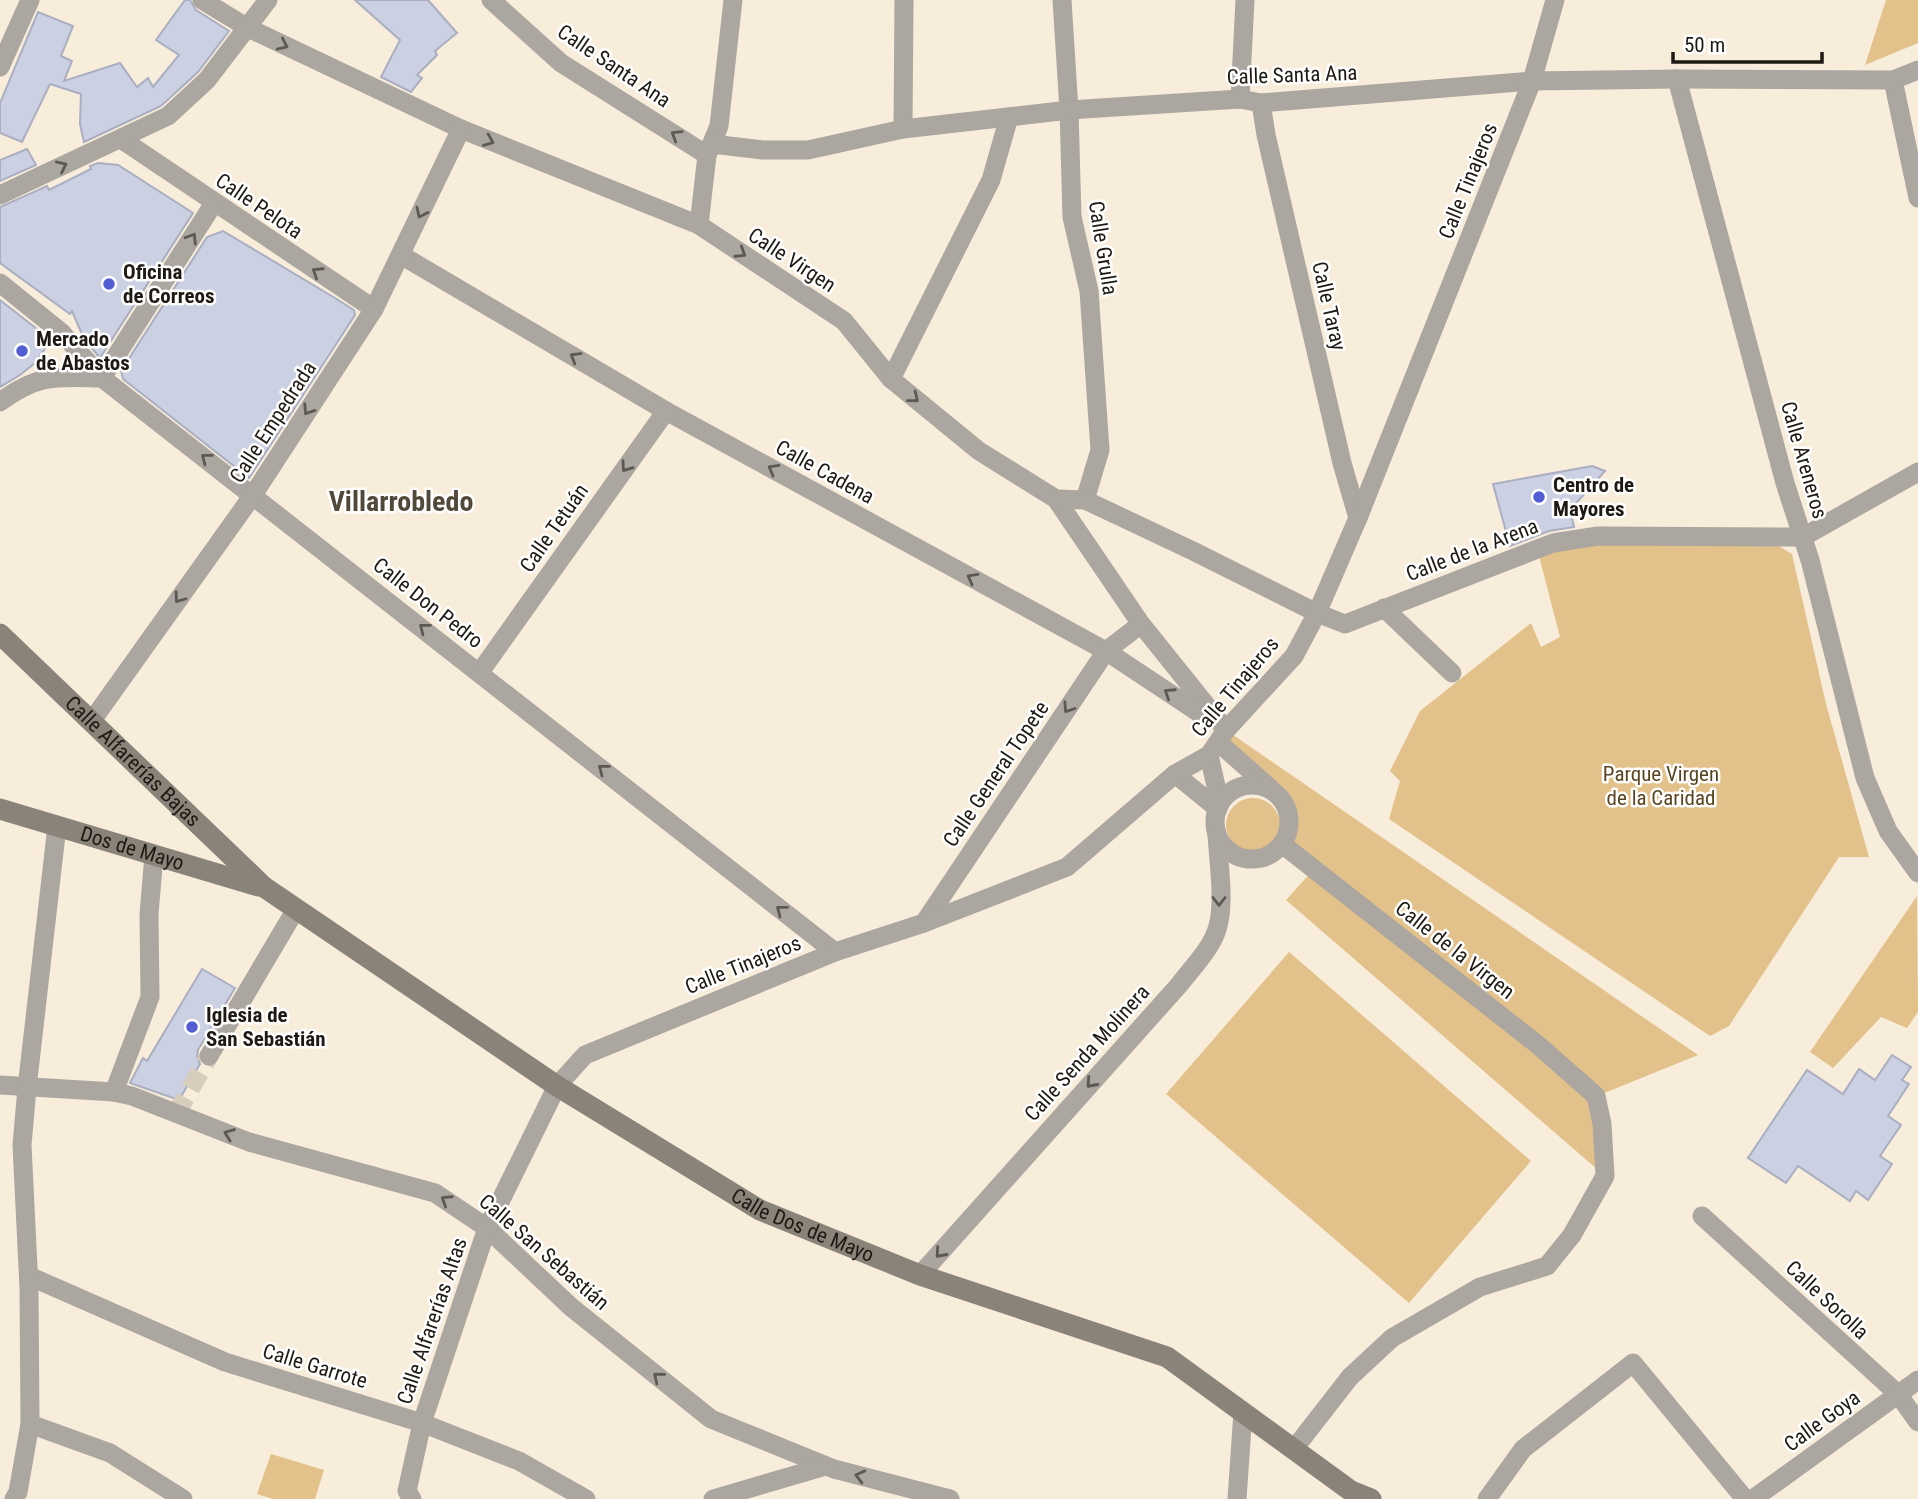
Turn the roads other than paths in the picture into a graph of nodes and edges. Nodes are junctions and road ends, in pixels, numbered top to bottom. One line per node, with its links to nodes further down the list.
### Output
1 (30, 0): 11 (street)
2 (202, 0): 10 (street, Calle Virgen)
3 (268, 0): 10 (street)
4 (491, 0): 23 (street, Calle Santa Ana, one-way to 4)
5 (733, 0): 23 (street)
6 (904, 0): 21 (street)
7 (1062, 0): 18 (street, Calle Grulla)
8 (1245, 0): 16 (street)
9 (1556, 0): 15 (street, Calle Tinajeros)
10 (248, 28): 20 (street, Calle Virgen, one-way to 20); 22 (street)
11 (0, 67)
12 (1918, 69): 14 (street, Calle Santa Ana)
13 (1677, 79): 14 (street, Calle Santa Ana); 15 (street, Calle Santa Ana); 40 (street, Calle Areneros)
14 (1893, 80): 25 (street)
15 (1532, 81): 17 (street, Calle Santa Ana); 39 (street, Calle Tinajeros)
16 (1240, 99): 17 (street, Calle Santa Ana); 18 (street, Calle Santa Ana)
17 (1261, 103): 39 (street, Calle Taray)
18 (1069, 110): 19 (street, Calle Santa Ana); 38 (street, Calle Grulla)
19 (1009, 117): 21 (street, Calle Santa Ana); 32 (street)
20 (461, 129): 27 (street, Calle Virgen, one-way to 27); 28 (street, Calle Empedrada, one-way to 28)
21 (903, 129): 23 (street, Calle Santa Ana)
22 (121, 139): 24 (street, one-way to 22); 26 (street, Calle Pelota)
23 (709, 149): 27 (street)
24 (0, 195)
25 (1918, 198)
26 (214, 204): 30 (street, Calle Pelota, one-way to 26); 31 (street, one-way to 26)
27 (699, 225): 32 (street, Calle Virgen, one-way to 32)
28 (401, 255): 30 (street, Calle Empedrada); 34 (street, Calle Cadena, one-way to 28)
29 (0, 283): 31 (street, Calle Don Pedro)
30 (374, 309): 36 (street, Calle Empedrada, one-way to 36)
31 (102, 379): 33 (street); 36 (street, Calle Don Pedro, one-way to 31)
32 (891, 379): 37 (street, Calle Virgen, one-way to 37)
33 (0, 402)
34 (666, 411): 45 (street, Calle Cadena, one-way to 34); 46 (street, Calle Tetuán, one-way to 46)
35 (1918, 472): 40 (street, Calle de la Arena)
36 (253, 495): 46 (street, Calle Don Pedro, one-way to 36); 48 (street, Calle Empedrada, one-way to 48)
37 (1056, 499): 38 (street, Calle de la Arena); 43 (street, Calle Virgen)
38 (1085, 500): 42 (street, Calle de la Arena)
39 (1358, 518): 42 (street, Calle Tinajeros)
40 (1803, 537): 41 (street, Calle de la Arena); 58 (street, Calle Areneros)
41 (1384, 608): 42 (street, Calle de la Arena); 47 (street)
42 (1317, 613): 49 (street, Calle Tinajeros)
43 (1141, 624): 45 (street, Calle General Topete); 49 (street, Calle Virgen)
44 (0, 634): 48 (street, Calle Alfarerías Bajas)
45 (1106, 651): 49 (street, Calle Cadena, one-way to 45); 61 (street, Calle General Topete, one-way to 61)
46 (480, 672): 62 (street, Calle Don Pedro, one-way to 46)
47 (1452, 673)
48 (91, 722): 59 (street, Calle Alfarerías Bajas)
49 (1218, 743): 50 (street, Calle Tinajeros); 51 (street); 52 (street)
50 (1175, 774): 52 (street); 61 (street, Calle Tinajeros)
51 (1272, 790): 52 (street); 56 (street)
52 (1219, 806): 55 (street)
53 (0, 809): 54 (street, Dos de Mayo)
54 (57, 826): 57 (street, Dos de Mayo); 66 (street)
55 (1217, 833): 56 (street); 70 (street, Calle Senda Molinera, one-way to 70)
56 (1282, 844): 78 (street, Calle de la Virgen)
57 (154, 855): 59 (street, Dos de Mayo); 67 (street)
58 (1918, 873)
59 (264, 887): 60 (street, Calle Dos de Mayo)
60 (296, 909): 63 (street); 65 (street, Calle Dos de Mayo)
61 (924, 923): 62 (street, Calle Tinajeros)
62 (835, 952): 65 (street, Calle Tinajeros)
63 (209, 1056)
64 (0, 1085): 66 (street, Calle San Sebastián)
65 (557, 1086): 69 (street, Calle Alfarerías Altas); 70 (street, Calle Dos de Mayo)
66 (27, 1088): 67 (street, Calle San Sebastián); 71 (street)
67 (114, 1093): 69 (street, Calle San Sebastián, one-way to 67)
68 (1702, 1216): 73 (street, Calle Sorolla)
69 (487, 1228): 76 (street, Calle Alfarerías Altas); 79 (street, Calle San Sebastián, one-way to 69)
70 (920, 1275): 74 (street, Calle Dos de Mayo)
71 (29, 1276): 76 (street, Calle Garrote); 77 (street)
72 (1918, 1380): 73 (street, Calle Goya)
73 (1898, 1394): 75 (street, Calle Sorolla); 91 (street, Calle Goya)
74 (1243, 1412): 78 (street, Calle Dos de Mayo); 87 (street)
75 (1918, 1422)
76 (422, 1423): 83 (street, Calle Alfarerías Altas); 84 (street, Calle Garrote)
77 (30, 1424): 81 (street); 82 (street)
78 (1294, 1449): 88 (street, Calle Dos de Mayo)
79 (826, 1466): 80 (street, Calle San Sebastián, one-way to 79); 85 (street)
80 (908, 1494): 86 (street, Calle San Sebastián)
81 (15, 1499)
82 (183, 1499)
83 (412, 1499)
84 (586, 1499)
85 (713, 1499)
86 (950, 1499)
87 (1237, 1499)
88 (1371, 1499)
89 (1487, 1499): 90 (street)
90 (1745, 1499)
91 (1753, 1499)

